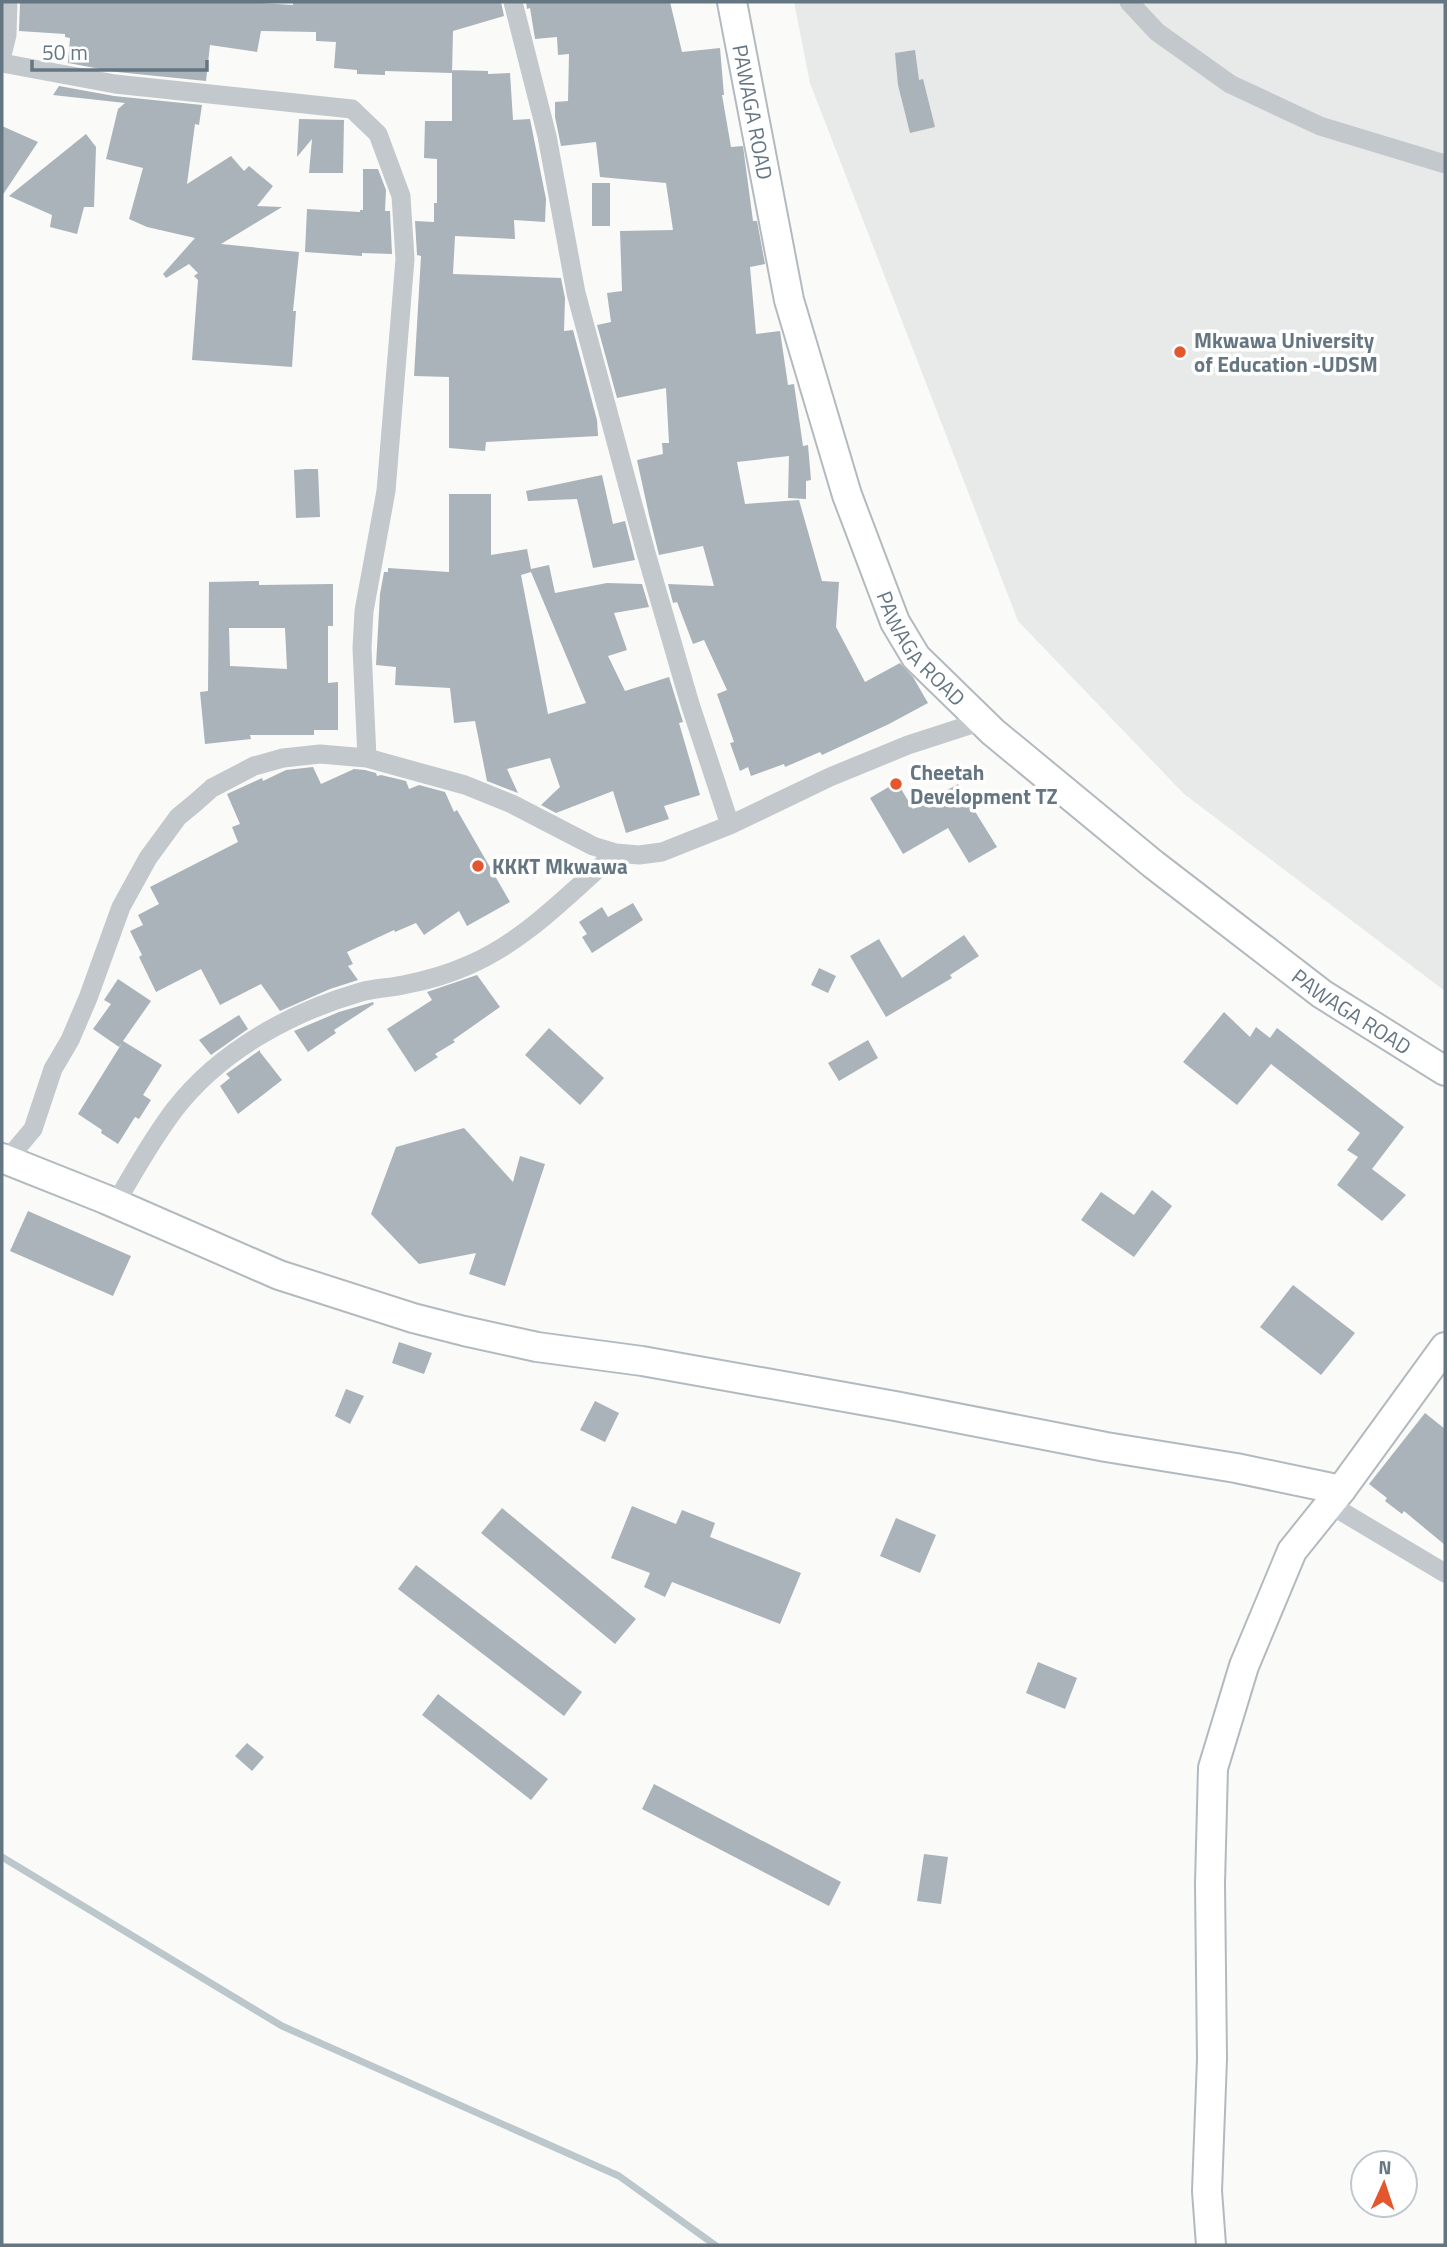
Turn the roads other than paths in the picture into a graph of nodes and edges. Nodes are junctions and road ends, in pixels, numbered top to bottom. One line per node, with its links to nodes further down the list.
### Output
1 (9, 2): 5 (street)
2 (513, 2): 10 (street)
3 (732, 2): 8 (street, PAWAGA ROAD)
4 (1129, 2): 7 (street)
5 (2, 55)
6 (2, 63): 9 (street)
7 (1445, 164)
8 (982, 721): 10 (street); 12 (street, PAWAGA ROAD)
9 (367, 758): 11 (street); 13 (street)
10 (730, 825): 11 (street)
11 (616, 853): 14 (street)
12 (1445, 1071)
13 (4, 1159): 14 (street)
14 (115, 1204): 16 (street)
15 (1445, 1347): 16 (street)
16 (1335, 1497): 17 (street); 18 (street)
17 (1445, 1573)
18 (1211, 2245)

